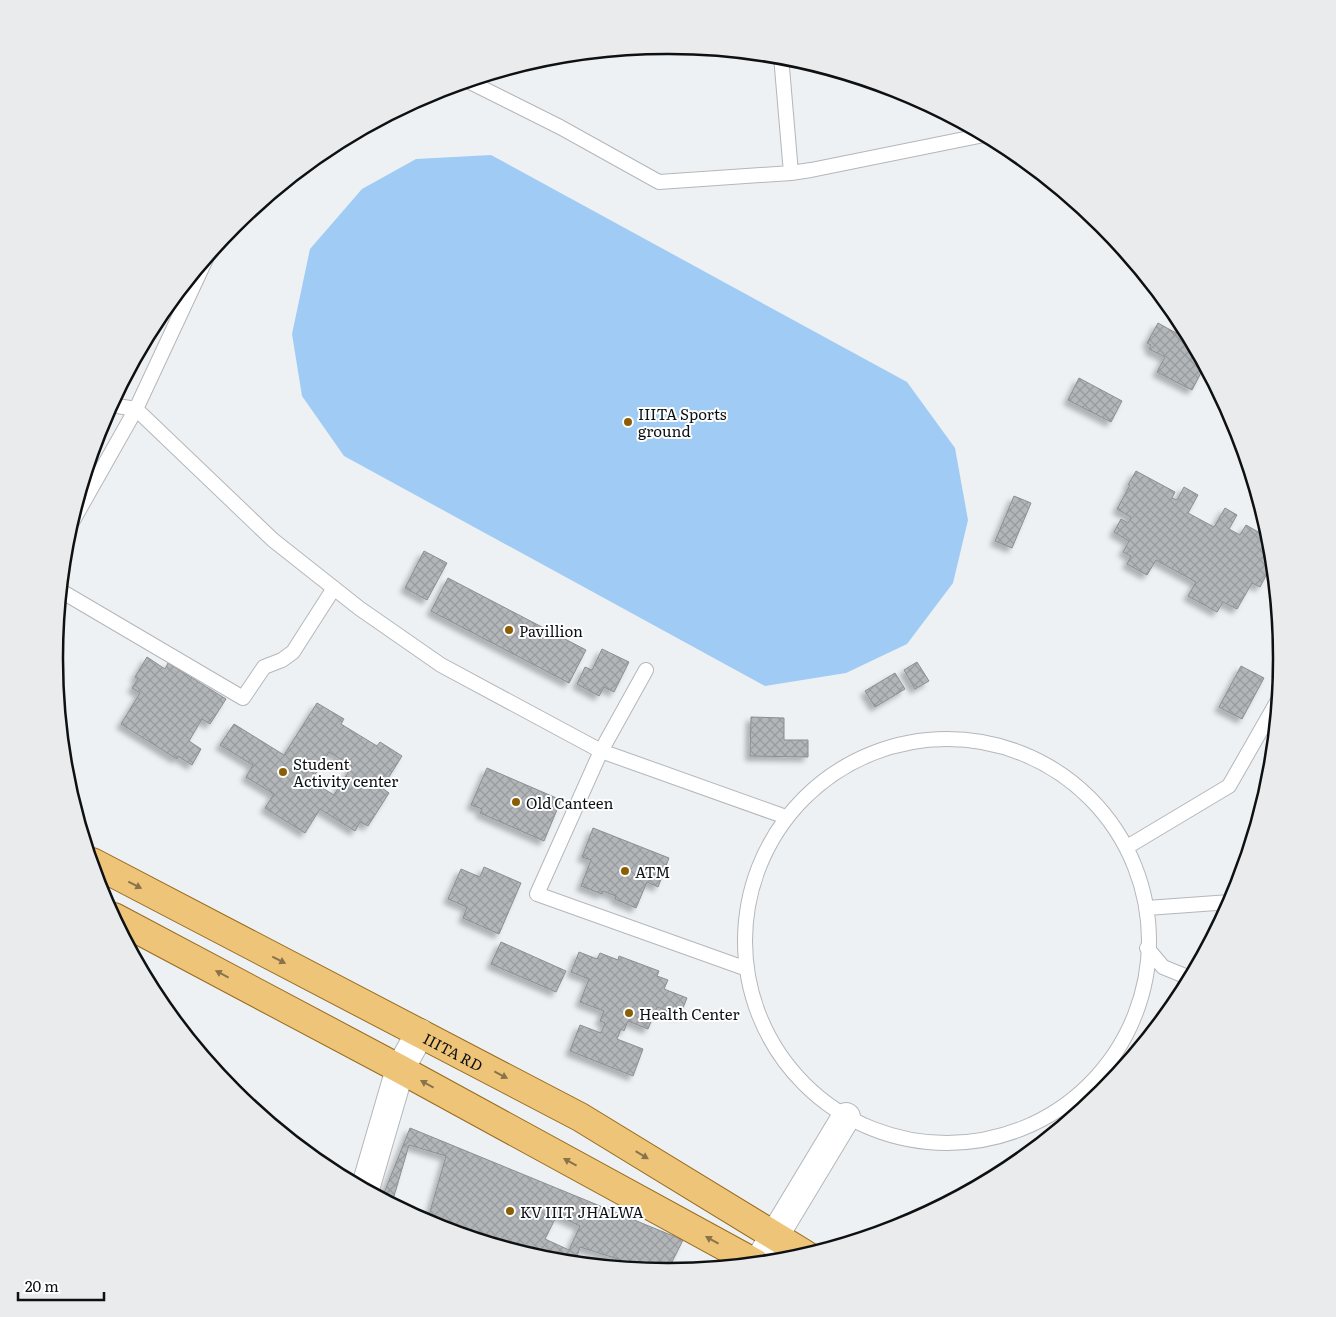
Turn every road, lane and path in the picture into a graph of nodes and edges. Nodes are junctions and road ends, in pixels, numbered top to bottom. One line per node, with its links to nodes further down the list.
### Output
1 (782, 64): 4 (lane)
2 (476, 85): 4 (lane)
3 (973, 137): 4 (lane)
4 (791, 173)
5 (196, 280): 7 (lane)
6 (119, 406): 7 (lane)
7 (136, 409): 8 (lane); 9 (lane)
8 (85, 500)
9 (334, 588): 10 (lane); 13 (lane)
10 (67, 594)
11 (646, 670): 13 (lane)
12 (1270, 715): 15 (lane)
13 (601, 751): 14 (lane); 21 (lane)
14 (786, 817): 15 (lane); 21 (lane)
15 (1127, 847): 18 (lane)
16 (100, 866): 23 (main road, IIITA RD, one-way to 23)
17 (1221, 903): 18 (lane)
18 (1148, 908): 20 (lane)
19 (124, 922): 24 (main road, one-way to 19)
20 (1148, 948): 22 (lane); 25 (lane)
21 (746, 969): 27 (lane)
22 (1183, 975)
23 (420, 1033): 24 (street); 29 (main road, IIITA RD, one-way to 29)
24 (400, 1069): 28 (street); 32 (main road, one-way to 24)
25 (1104, 1077)
26 (1092, 1090): 27 (lane)
27 (846, 1117): 29 (street)
28 (367, 1182)
29 (775, 1236): 30 (main road, IIITA RD); 31 (street)
30 (798, 1249)
31 (761, 1256)
32 (747, 1258)

